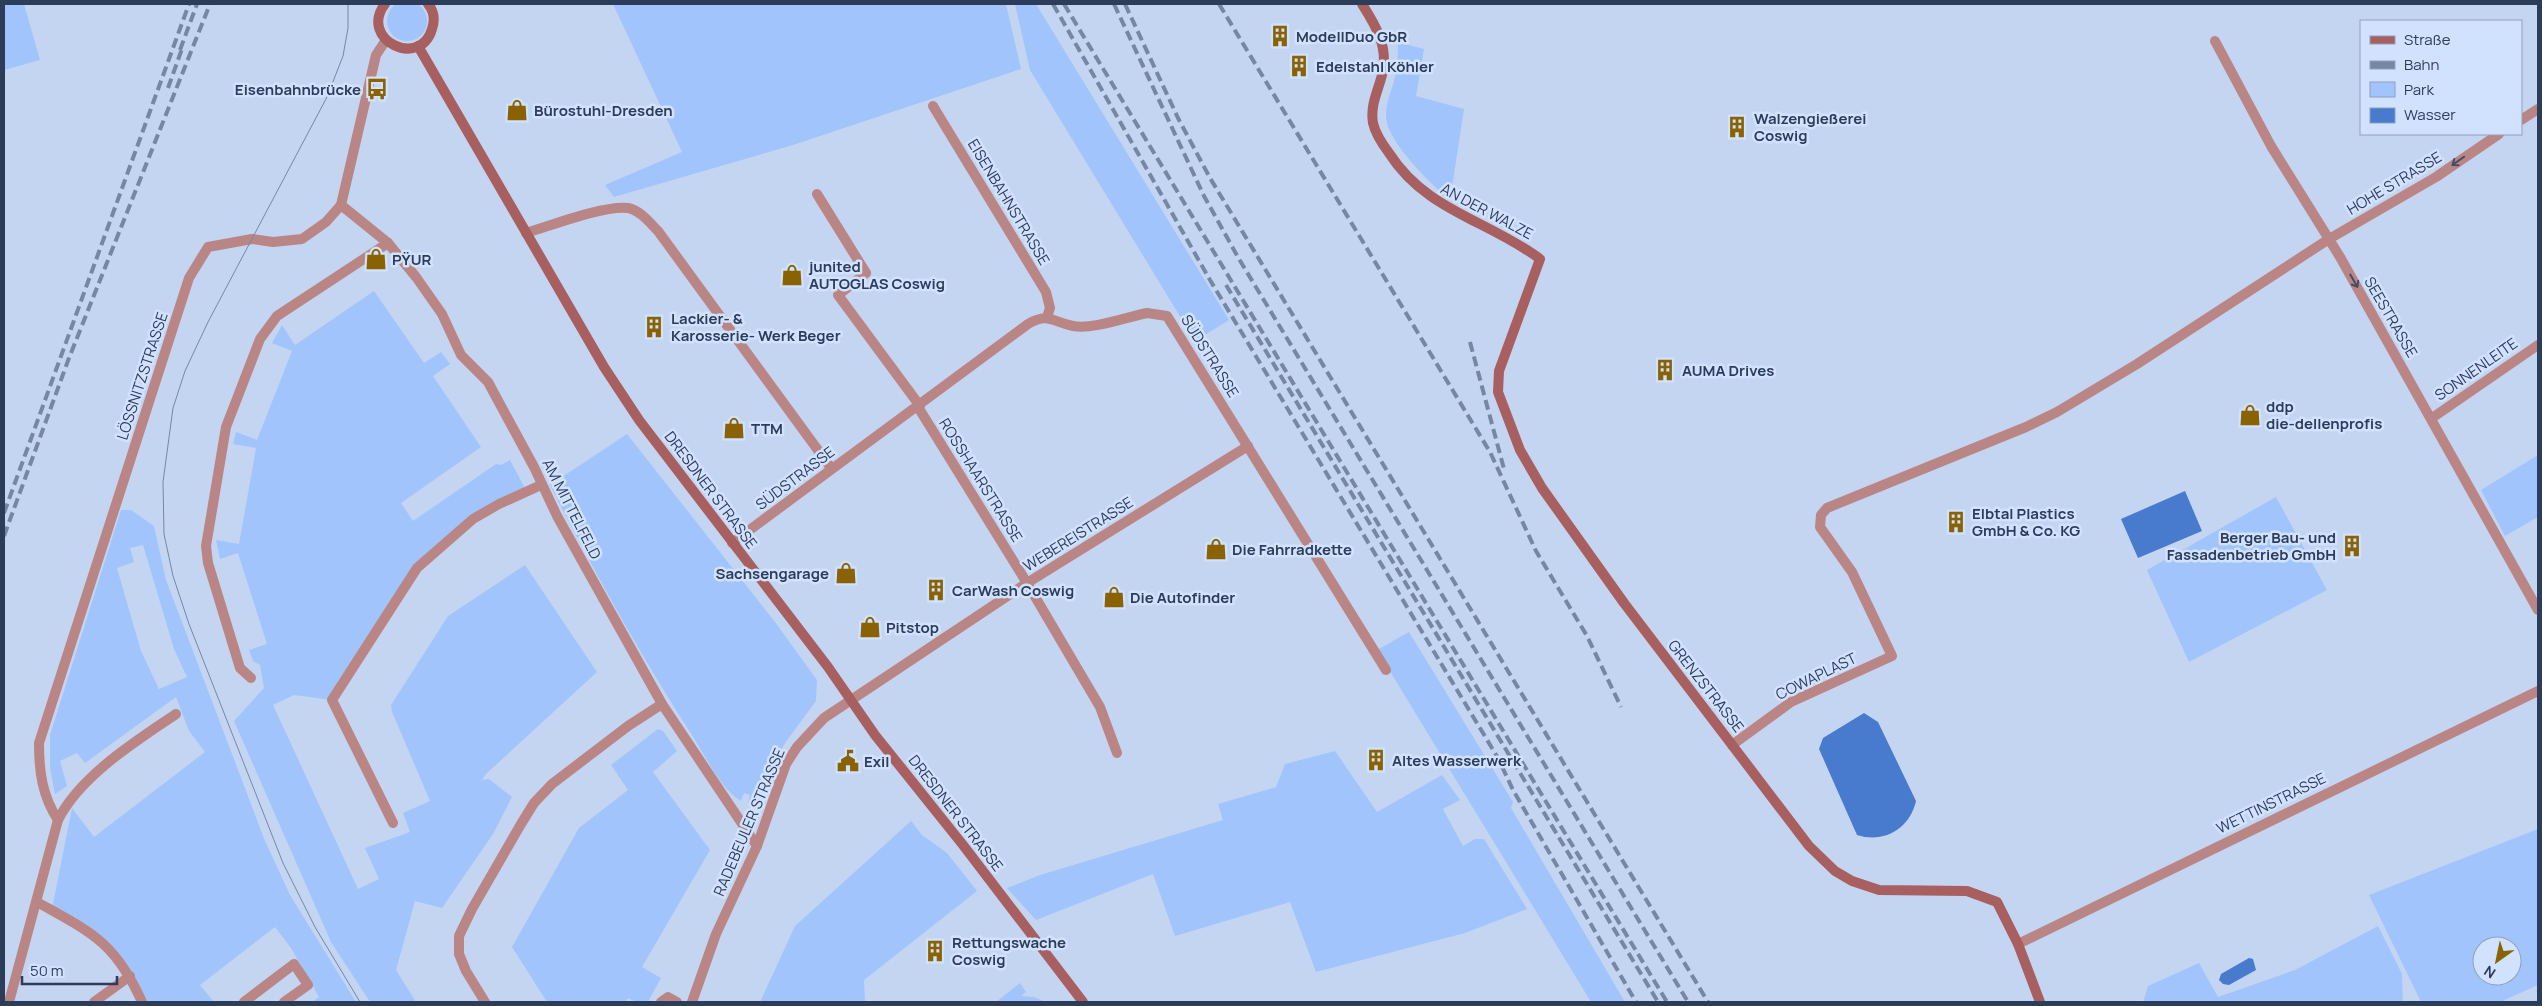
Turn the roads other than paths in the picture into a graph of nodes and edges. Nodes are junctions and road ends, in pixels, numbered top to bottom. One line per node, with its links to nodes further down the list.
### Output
1 (385, 4): 4 (street)
2 (428, 4): 6 (street)
3 (1362, 4): 16 (street, AN DER WALZE)
4 (386, 40): 6 (street); 12 (street, LÖSSNITZSTRASSE)
5 (2215, 41): 14 (street, SEESTRASSE)
6 (418, 46): 13 (street, DRESDNER STRASSE)
7 (933, 106): 17 (street, EISENBAHNSTRASSE)
8 (2538, 109): 9 (street)
9 (2522, 119)
10 (2498, 135): 14 (street, HOHE STRASSE, one-way to 14)
11 (816, 194): 19 (street, ROSSHAARSTRASSE)
12 (341, 205): 15 (street, AM MITTELFELD); 36 (street, LÖSSNITZSTRASSE)
13 (526, 233): 22 (street); 24 (street, DRESDNER STRASSE)
14 (2329, 239): 20 (street, SEESTRASSE, one-way to 20); 27 (street, HOHE STRASSE)
15 (388, 243): 23 (street, AM MITTELFELD); 29 (street)
16 (1540, 259): 34 (street, GRENZSTRASSE)
17 (1047, 317): 19 (street, SÜDSTRASSE); 21 (street, SÜDSTRASSE)
18 (2538, 345): 20 (street, SONNENLEITE)
19 (919, 406): 22 (street, SÜDSTRASSE); 25 (street, ROSSHAARSTRASSE)
20 (2432, 418): 26 (street, SEESTRASSE)
21 (1248, 446): 25 (street, WEBEREISTRASSE); 28 (street, SÜDSTRASSE)
22 (831, 468): 24 (street, SÜDSTRASSE)
23 (542, 485): 32 (street, AM MITTELFELD); 37 (street)
24 (732, 544): 31 (street, DRESDNER STRASSE)
25 (1027, 582): 31 (street, WEBEREISTRASSE); 35 (street, ROSSHAARSTRASSE)
26 (2538, 610)
27 (1892, 656): 34 (street, COWAPLAST)
28 (1386, 670)
29 (251, 678)
30 (2538, 691): 40 (street, WETTINSTRASSE)
31 (851, 701): 38 (street, RADEBEULER STRASSE); 51 (street, DRESDNER STRASSE)
32 (662, 704): 38 (street, AM MITTELFELD); 47 (street)
33 (176, 714): 36 (street)
34 (1732, 745): 40 (street, GRENZSTRASSE)
35 (1117, 753)
36 (58, 820): 39 (street)
37 (393, 823)
38 (757, 846): 50 (street, RADEBEULER STRASSE)
39 (37, 902): 41 (street); 42 (street)
40 (2018, 944): 52 (street, GRENZSTRASSE)
41 (130, 976): 43 (street); 44 (street)
42 (9, 1002)
43 (94, 1002)
44 (142, 1002)
45 (244, 1002): 46 (street)
46 (284, 1002)
47 (485, 1002)
48 (661, 1002): 49 (street)
49 (677, 1002)
50 (692, 1002)
51 (1083, 1002)
52 (2040, 1002)

